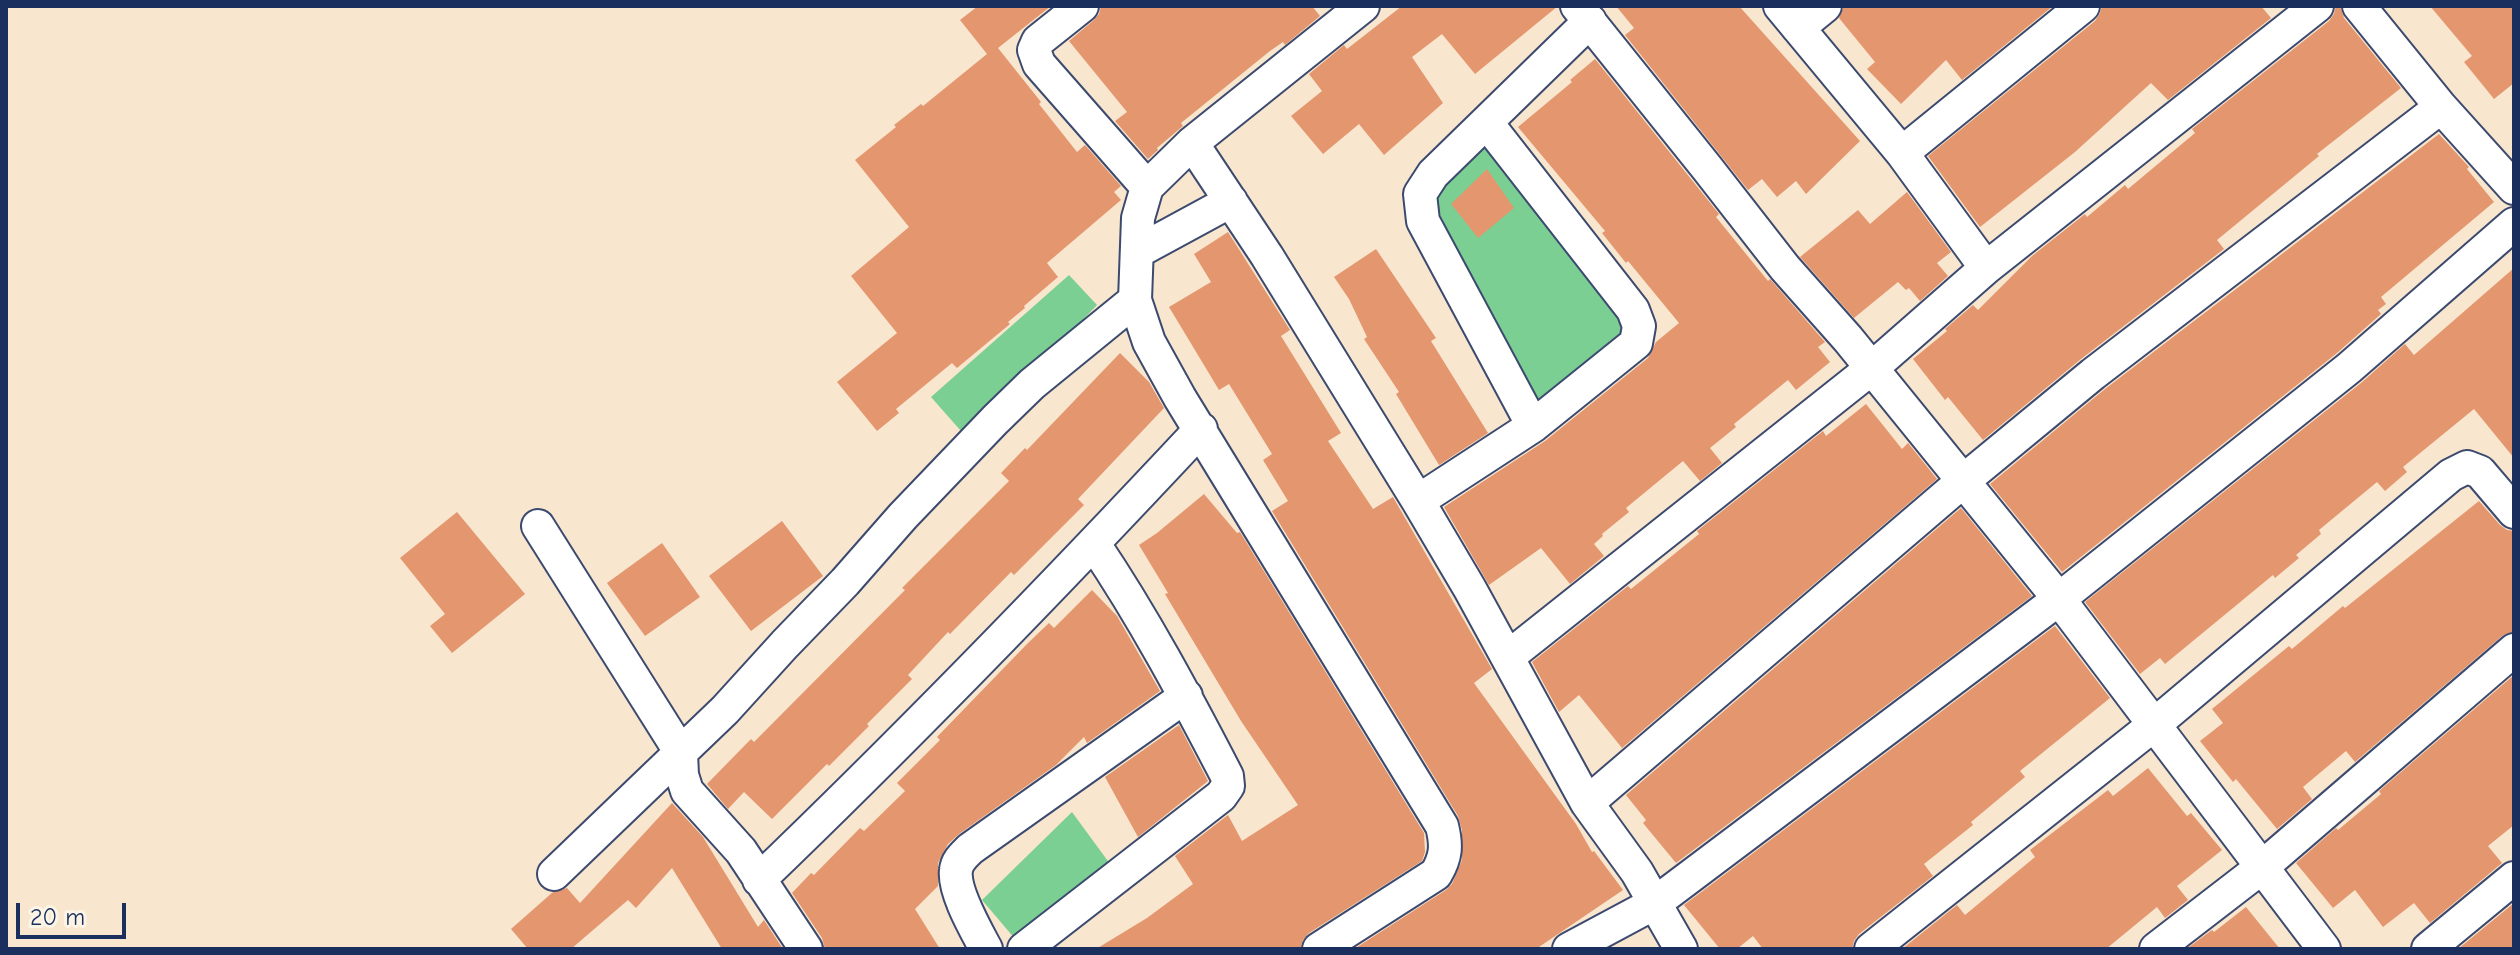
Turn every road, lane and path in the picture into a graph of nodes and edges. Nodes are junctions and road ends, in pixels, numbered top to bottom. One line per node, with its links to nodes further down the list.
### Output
1 (1082, 6): 13 (street)
2 (1363, 6): 11 (street)
3 (1825, 6): 8 (street)
4 (2083, 6): 12 (street)
5 (2317, 6): 18 (street)
6 (2359, 6): 9 (street)
7 (1583, 14): 10 (street); 20 (street)
8 (1789, 17): 12 (street)
9 (2441, 107): 14 (street); 23 (street)
10 (1487, 123): 21 (street); 21 (street)
11 (1192, 143): 13 (street); 15 (street)
12 (1902, 153): 18 (street)
13 (1147, 187): 17 (street)
14 (2514, 188)
15 (1231, 201): 17 (street); 24 (street)
16 (2514, 224): 28 (street)
17 (1137, 252): 19 (street)
18 (1986, 268): 20 (street)
19 (1135, 300): 22 (street); 33 (street)
20 (1872, 368): 23 (street); 30 (street)
21 (1533, 426): 24 (street)
22 (1201, 429): 27 (street); 43 (street)
23 (1962, 482): 28 (street); 34 (street)
24 (1418, 501): 30 (street)
25 (2514, 512): 32 (street)
26 (538, 526): 33 (street)
27 (1094, 544): 31 (street); 38 (street)
28 (2059, 599): 32 (street); 39 (street)
29 (2514, 650): 35 (street)
30 (1508, 657): 34 (street)
31 (1186, 696): 41 (street); 42 (street)
32 (2155, 724): 35 (street); 46 (street)
33 (681, 753): 36 (street); 38 (street)
34 (1587, 803): 39 (street)
35 (2261, 868): 47 (street); 48 (street)
36 (554, 874)
37 (2514, 878): 49 (street)
38 (759, 880): 40 (street)
39 (1655, 903): 44 (street); 45 (street)
40 (806, 949)
41 (986, 949)
42 (1024, 949)
43 (1319, 949)
44 (1569, 949)
45 (1681, 949)
46 (1871, 949)
47 (2156, 949)
48 (2324, 949)
49 (2428, 949)

